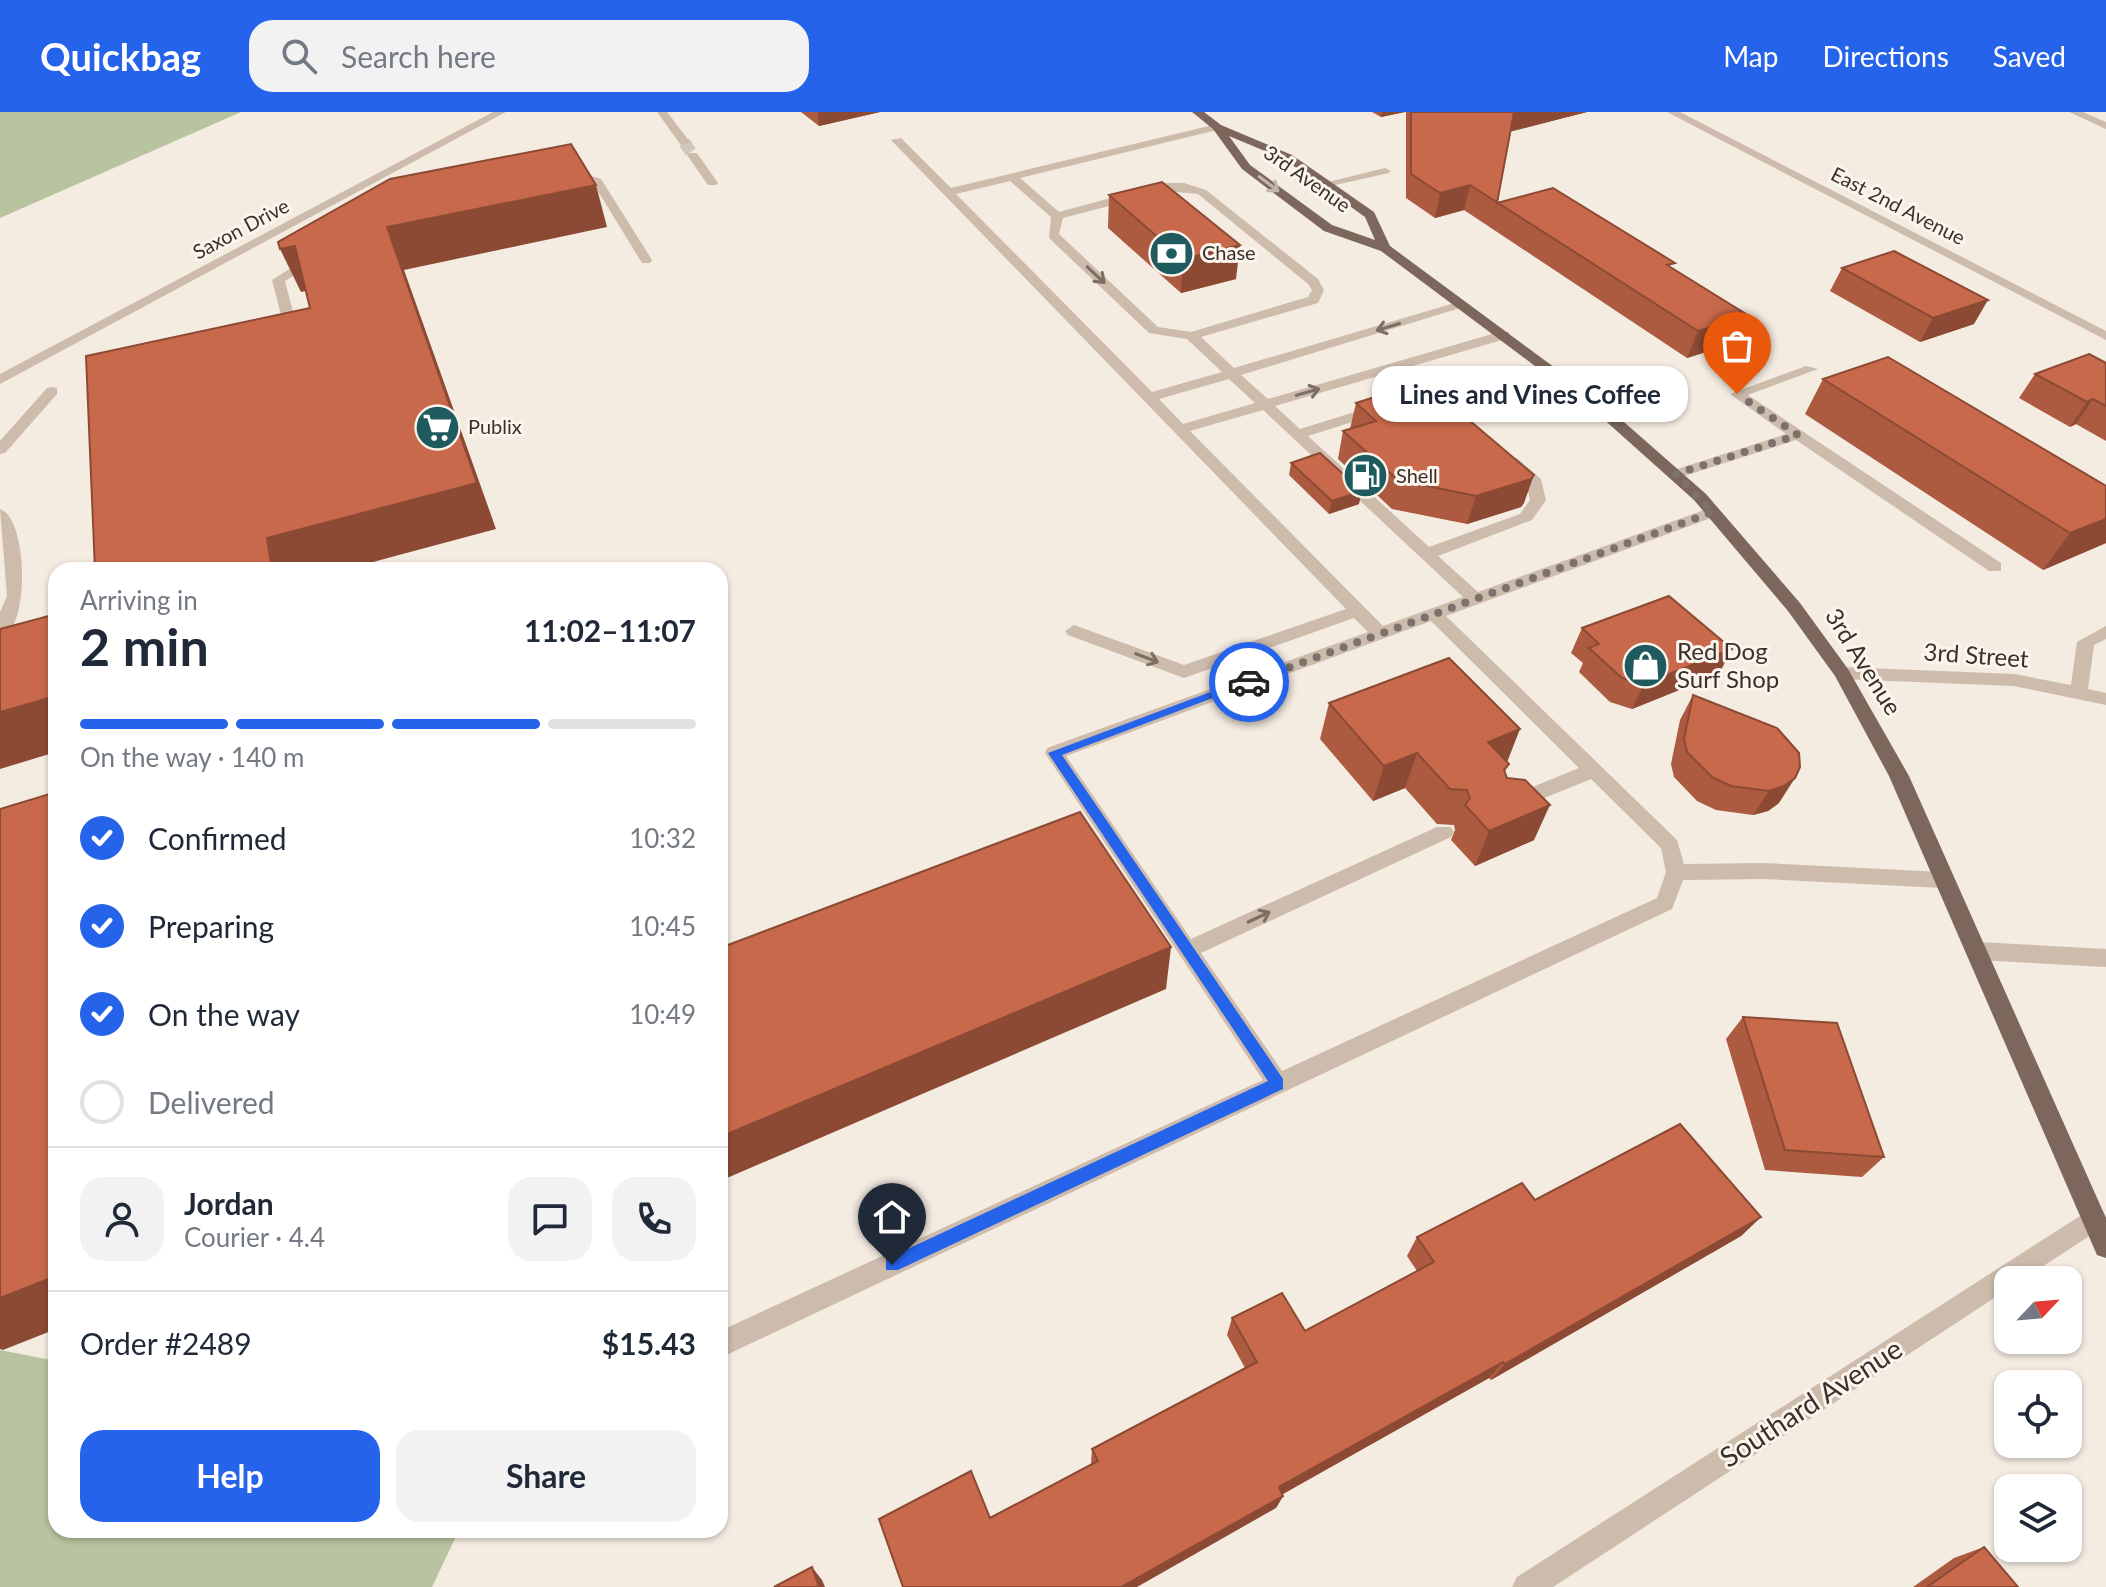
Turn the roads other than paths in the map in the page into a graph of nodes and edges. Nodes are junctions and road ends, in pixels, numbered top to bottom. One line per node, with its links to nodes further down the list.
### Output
1 (501, 112): 28 (street, Saxon Drive)
2 (662, 112): 9 (street)
3 (1197, 112): 7 (main road, 3rd Avenue)
4 (1672, 112): 24 (street, East 2nd Avenue)
5 (2074, 112): 6 (street)
6 (2106, 126)
7 (1217, 127): 13 (street); 15 (main road, 3rd Avenue); 18 (main road, 3rd Avenue, one-way to 18)
8 (897, 140): 16 (street)
9 (684, 142)
10 (693, 155): 14 (street)
11 (1385, 171): 15 (street)
12 (558, 172): 20 (street)
13 (1012, 177): 16 (street); 17 (street)
14 (712, 183)
15 (1326, 184): 18 (main road, 3rd Avenue)
16 (946, 193): 30 (street)
17 (1057, 216): 23 (street, one-way to 23); 23 (street)
18 (1385, 248): 21 (main road, 3rd Avenue)
19 (326, 250): 25 (street)
20 (646, 260)
21 (1463, 305): 22 (main road, 3rd Avenue); 27 (street, one-way to 27)
22 (1504, 335): 31 (street, one-way to 22); 38 (main road, 3rd Avenue)
23 (1191, 336): 27 (street)
24 (2106, 336)
25 (293, 339)
26 (1811, 369): 35 (street)
27 (1234, 373): 30 (street); 31 (street)
28 (0, 380)
29 (52, 391): 37 (street)
30 (1148, 398): 33 (street)
31 (1267, 404): 33 (street); 34 (street)
32 (1394, 404): 34 (street)
33 (1179, 430): 44 (street)
34 (1299, 434): 41 (street)
35 (1798, 435): 38 (street); 42 (street)
36 (1499, 449): 41 (street)
37 (0, 450)
38 (1676, 474): 39 (main road, 3rd Avenue)
39 (1713, 512): 43 (street); 50 (main road, 3rd Avenue)
40 (0, 514): 48 (street)
41 (1427, 554): 43 (street)
42 (1995, 567)
43 (1475, 599): 45 (street)
44 (1357, 611): 46 (street, one-way to 44); 49 (street)
45 (1434, 614): 49 (street); 53 (street)
46 (1074, 631)
47 (2106, 632): 51 (street)
48 (0, 633)
49 (1380, 634): 58 (street)
50 (1842, 673): 51 (street, 3rd Street); 57 (main road, 3rd Avenue)
51 (2079, 692): 52 (street, 3rd Street)
52 (2106, 699)
53 (1593, 770): 54 (street); 56 (street)
54 (1502, 807)
55 (1444, 832): 58 (street, one-way to 55)
56 (1676, 872): 57 (street); 61 (street)
57 (1942, 880): 59 (main road, 3rd Avenue)
58 (1188, 950): 61 (street)
59 (1978, 951): 60 (street); 62 (main road, 3rd Avenue)
60 (2106, 958)
61 (1278, 1084): 64 (street)
62 (2094, 1219): 63 (main road, 3rd Avenue); 65 (street, Southard Avenue)
63 (2106, 1246)
64 (728, 1341)
65 (1527, 1587)

